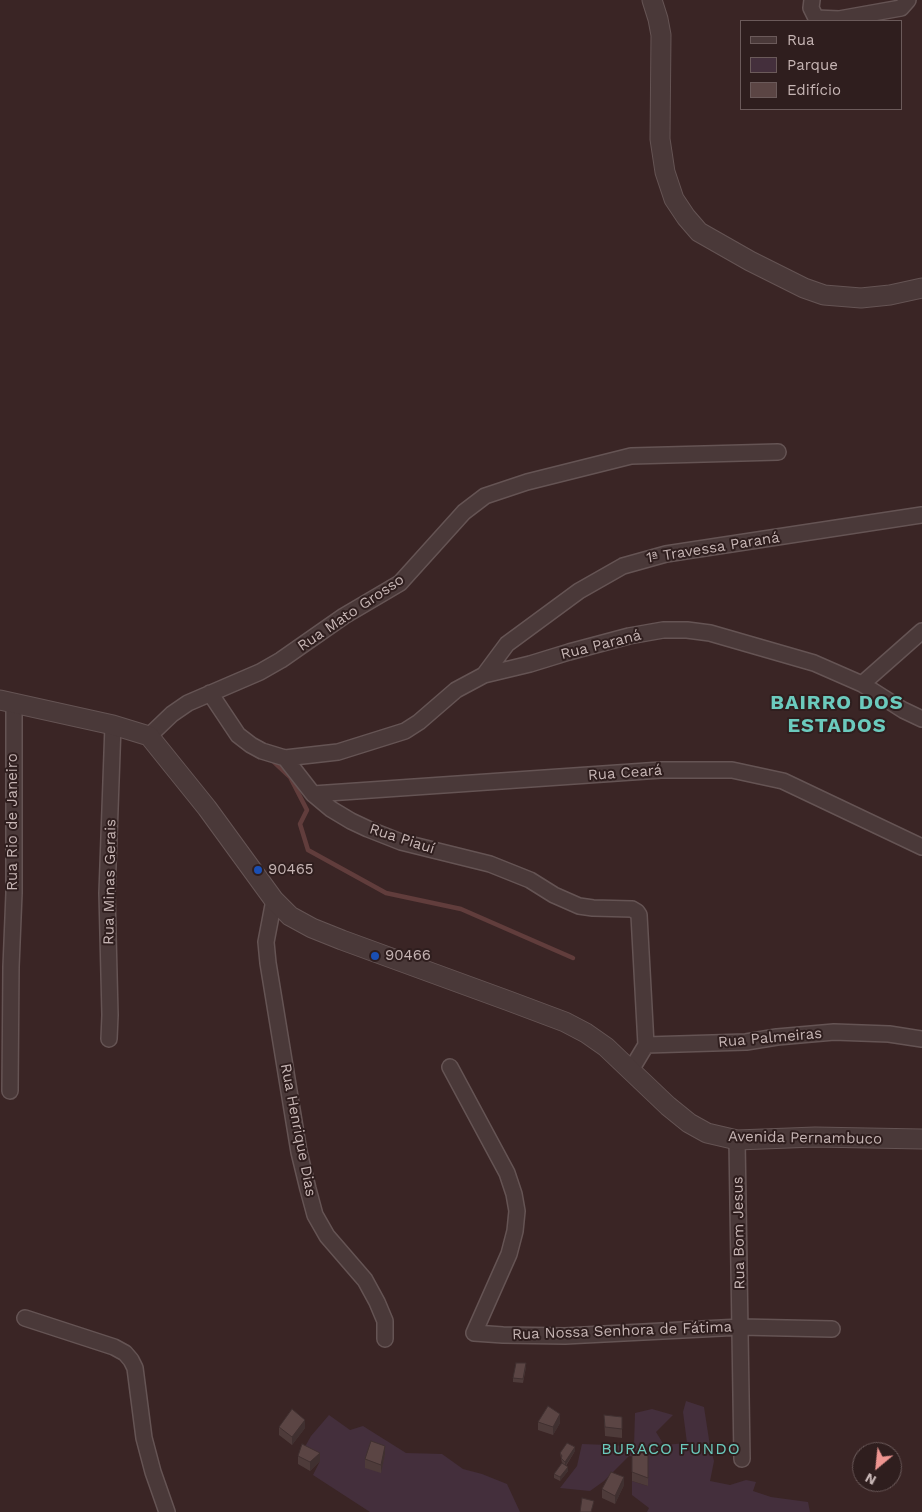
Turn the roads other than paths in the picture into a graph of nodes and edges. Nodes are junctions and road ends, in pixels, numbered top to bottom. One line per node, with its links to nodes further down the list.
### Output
1 (652, 0): 4 (street)
2 (812, 0): 3 (street)
3 (908, 0)
4 (922, 288)
5 (778, 452): 10 (street, Rua Mato Grosso)
6 (922, 515): 8 (street, 1ª Travessa Paraná)
7 (922, 631): 9 (street)
8 (484, 675): 9 (street, Rua Paraná); 15 (street, Rua Paraná)
9 (862, 684): 12 (street, Rua Paraná)
10 (210, 693): 14 (street, Rua Mato Grosso); 15 (street)
11 (7, 702): 13 (street); 24 (street, Rua Rio de Janeiro)
12 (922, 719)
13 (113, 725): 14 (street); 19 (street, Rua Minas Gerais)
14 (149, 736): 18 (street, Avenida Pernambuco)
15 (285, 758): 16 (street, Rua Piauí)
16 (313, 794): 17 (street, Rua Ceará); 21 (street, Rua Piauí)
17 (922, 846)
18 (274, 900): 23 (street, Avenida Pernambuco); 30 (street, Rua Henrique Dias)
19 (109, 1039)
20 (922, 1039): 21 (street, Rua Palmeiras)
21 (646, 1045): 23 (street)
22 (450, 1067): 28 (street, Rua Nossa Senhora de Fátima)
23 (631, 1070): 26 (street, Avenida Pernambuco)
24 (10, 1090)
25 (922, 1139): 26 (street, Avenida Pernambuco)
26 (737, 1140): 28 (street, Rua Bom Jesus)
27 (25, 1318): 32 (street)
28 (741, 1327): 29 (street, Rua Nossa Senhora de Fátima); 31 (street, Rua Nossa Senhora de Fátima)
29 (832, 1329)
30 (384, 1339)
31 (742, 1459)
32 (167, 1512)

